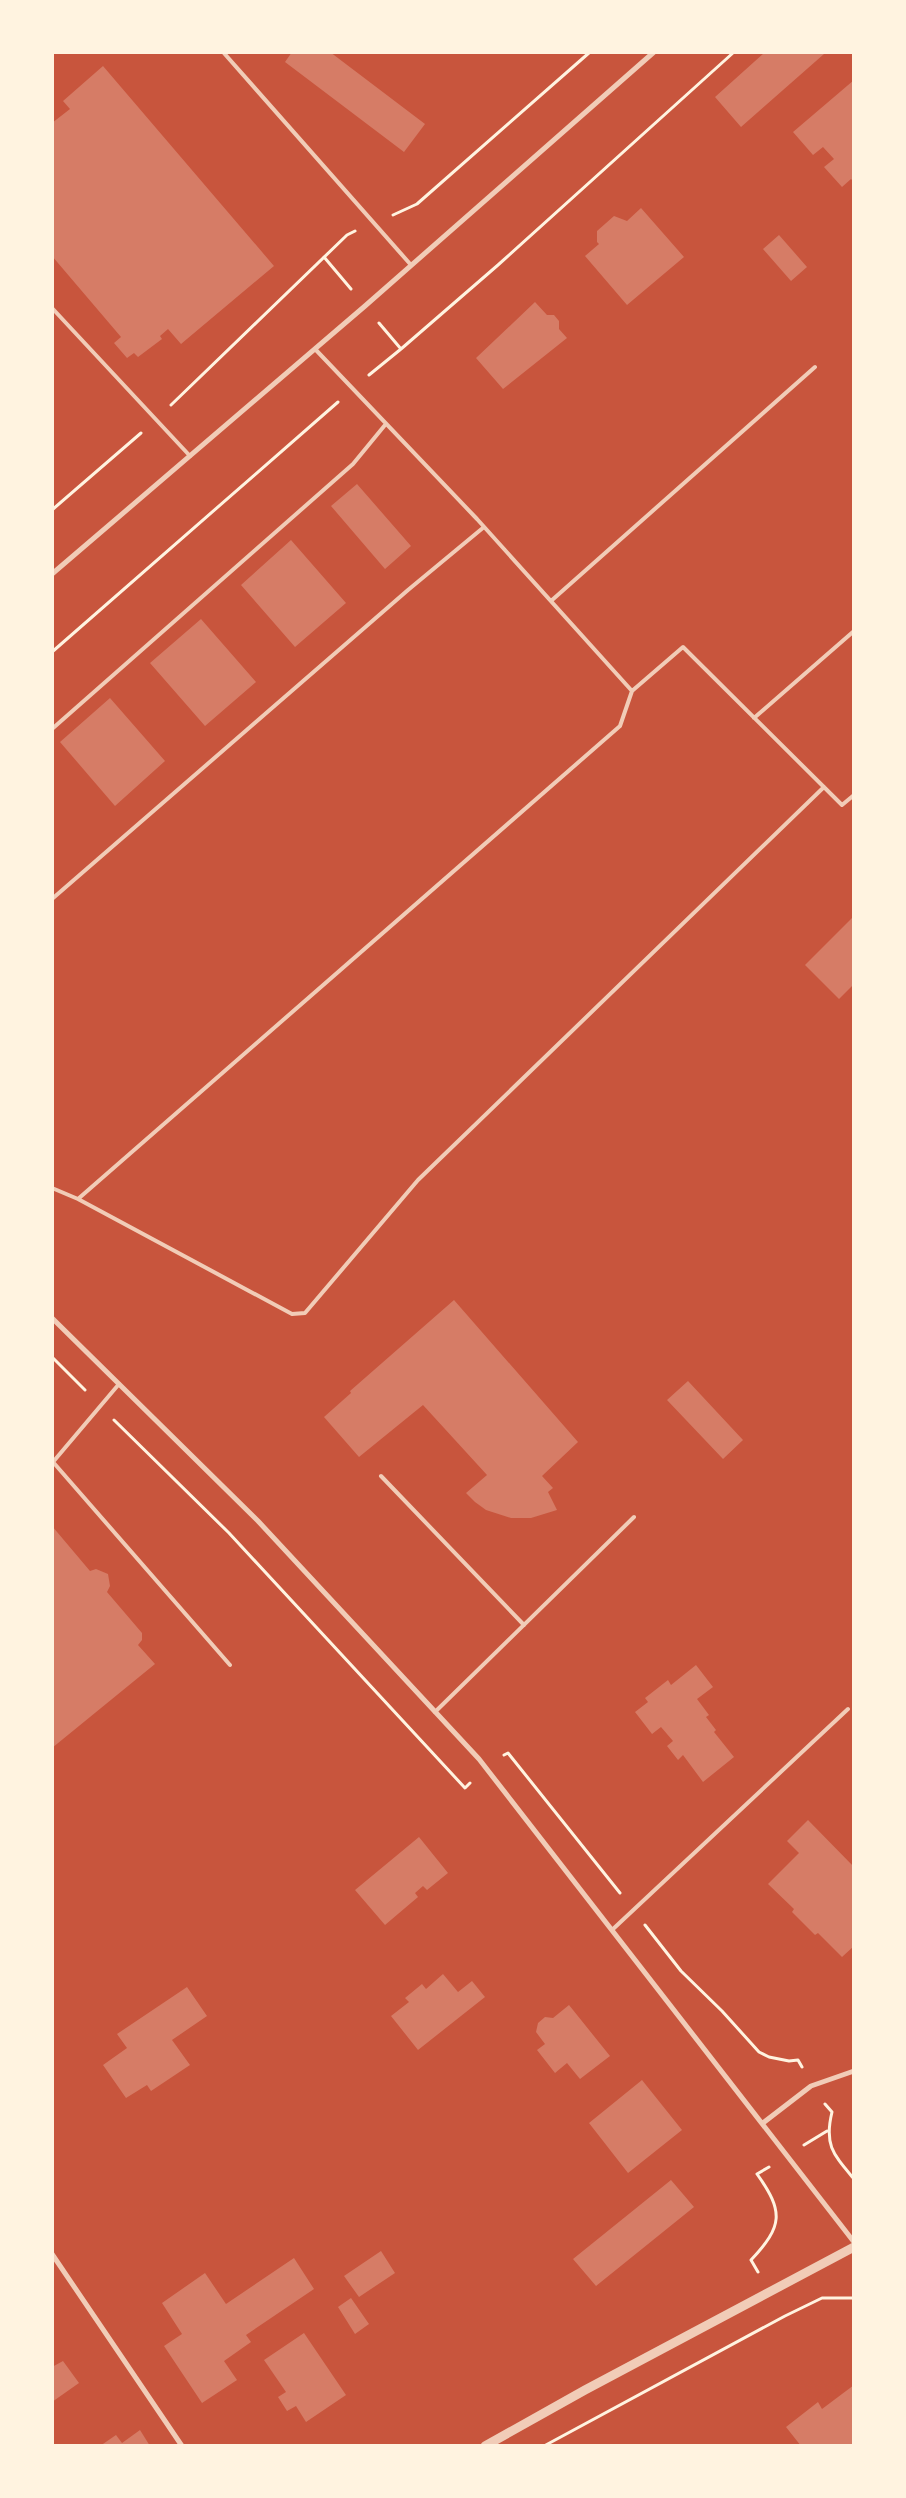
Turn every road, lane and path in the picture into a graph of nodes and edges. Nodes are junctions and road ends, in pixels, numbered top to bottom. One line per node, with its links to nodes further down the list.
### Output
1 (223, 52): 5 (lane)
2 (590, 52): 5 (path)
3 (654, 52): 7 (street)
4 (734, 52): 11 (path)
5 (374, 223): 6 (path); 7 (lane)
6 (324, 257): 8 (path); 14 (path)
7 (411, 265): 8 (street)
8 (365, 306): 10 (street); 11 (path)
9 (52, 308): 14 (lane)
10 (315, 349): 13 (lane); 16 (street)
11 (401, 349): 13 (path)
12 (815, 367): 20 (lane)
13 (353, 389): 15 (lane); 22 (path)
14 (156, 420): 16 (lane); 17 (path)
15 (386, 425): 18 (lane); 25 (lane)
16 (190, 456): 19 (street)
17 (52, 510)
18 (484, 527): 20 (lane); 28 (lane)
19 (52, 574)
20 (551, 601): 23 (lane)
21 (854, 631): 24 (lane)
22 (52, 652)
23 (632, 691): 24 (lane); 30 (lane)
24 (754, 718): 26 (lane)
25 (52, 729)
26 (824, 787): 27 (lane); 30 (lane)
27 (854, 795)
28 (52, 899)
29 (52, 1188): 30 (lane)
30 (78, 1199)
31 (52, 1318): 32 (street)
32 (119, 1384): 36 (lane); 38 (street)
33 (381, 1476): 35 (lane)
34 (634, 1517): 35 (lane)
35 (524, 1625): 38 (lane)
36 (230, 1665)
37 (848, 1709): 39 (lane)
38 (436, 1712): 39 (street)
39 (612, 1930): 41 (street)
40 (854, 2071): 41 (street)
41 (763, 2123): 43 (street)
42 (827, 2131): 43 (path)
43 (788, 2156): 44 (street); 47 (path)
44 (854, 2242)
45 (854, 2247): 47 (street)
46 (52, 2254): 50 (street)
47 (770, 2292): 49 (path); 51 (street)
48 (854, 2298): 49 (path)
49 (785, 2316): 52 (path)
50 (182, 2446)
51 (485, 2446)
52 (544, 2446)

